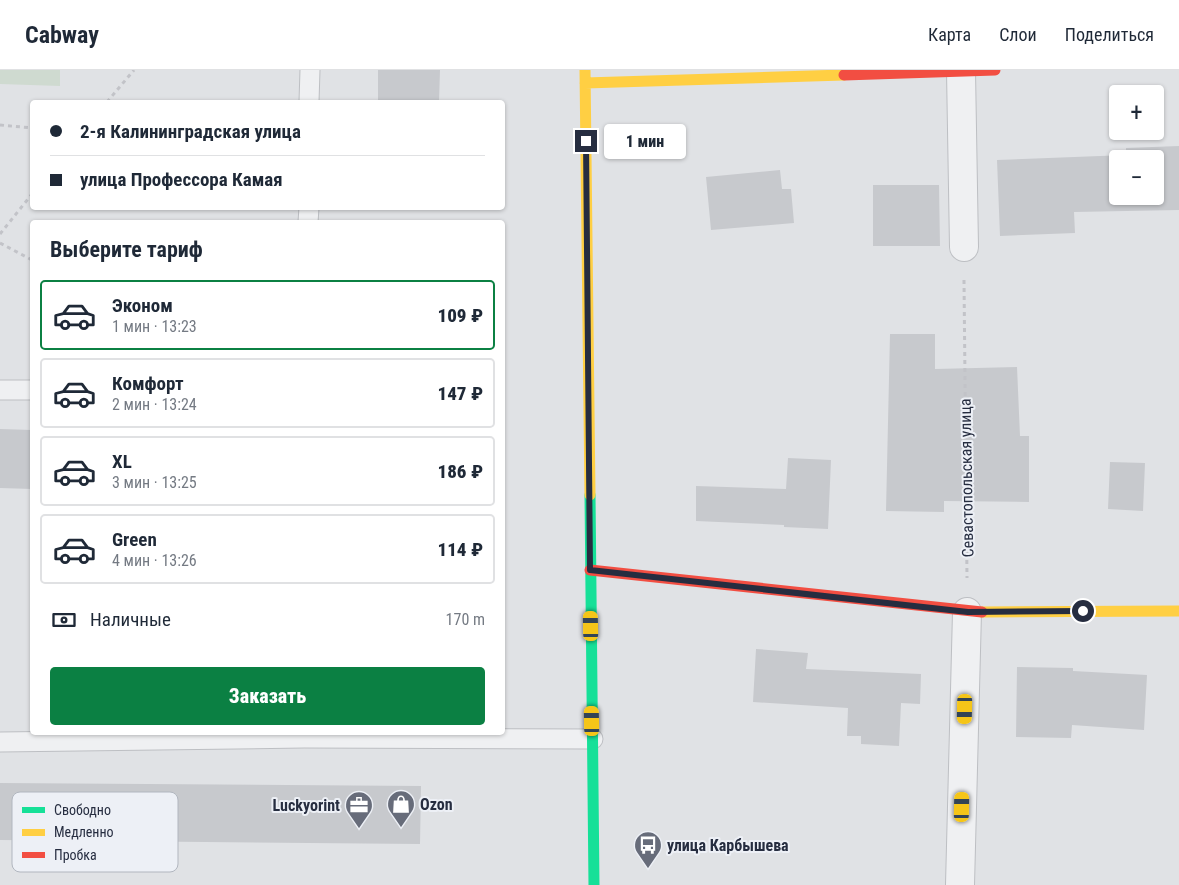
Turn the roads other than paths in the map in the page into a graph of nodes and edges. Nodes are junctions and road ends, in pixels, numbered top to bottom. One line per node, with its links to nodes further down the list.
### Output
1 (310, 70): 6 (lane)
2 (585, 70): 5 (street)
3 (995, 70): 4 (street)
4 (961, 71): 5 (street); 7 (street)
5 (585, 82): 10 (street)
6 (309, 100)
7 (964, 247)
8 (0, 390): 9 (lane)
9 (30, 390)
10 (590, 570): 12 (street); 14 (street)
11 (1179, 611): 12 (street)
12 (968, 612): 17 (street)
13 (304, 735): 14 (lane); 15 (lane)
14 (593, 740): 16 (street)
15 (0, 742)
16 (594, 885)
17 (960, 885)

